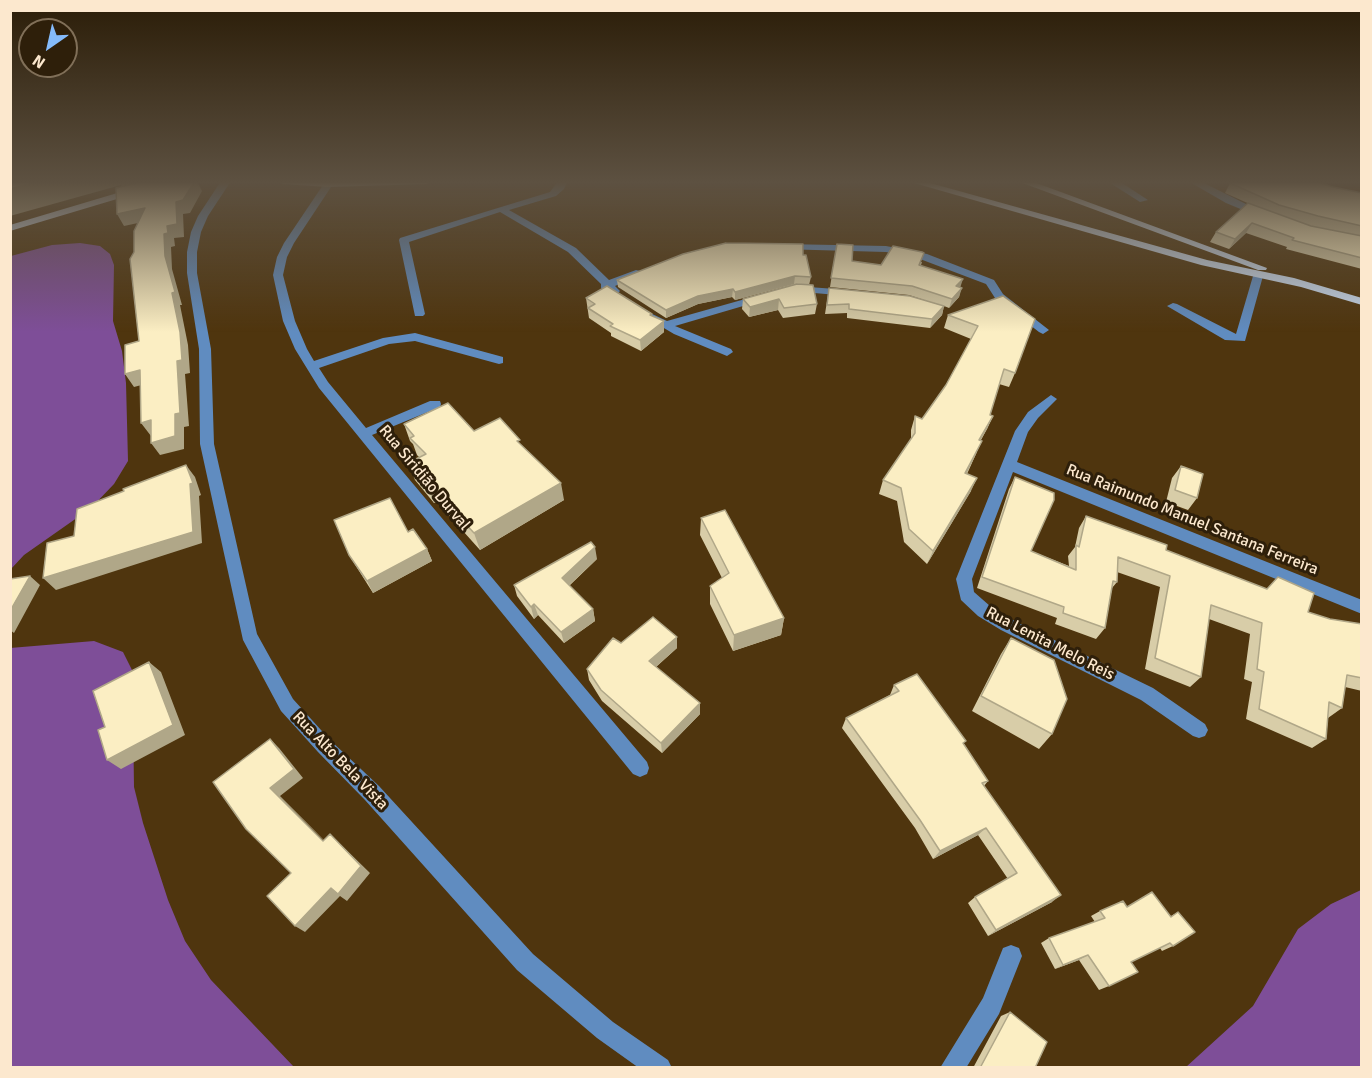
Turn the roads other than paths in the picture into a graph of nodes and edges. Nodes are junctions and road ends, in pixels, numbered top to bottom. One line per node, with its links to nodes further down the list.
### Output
1 (196, 231): 33 (street, Rua Alto Bela Vista)
2 (297, 231): 24 (street, Rua Siridião Durval)
3 (432, 231): 19 (street)
4 (540, 231): 13 (street)
5 (1093, 231): 9 (main road)
6 (1160, 231): 7 (main road)
7 (1173, 236): 9 (main road); 12 (main road)
8 (768, 247): 21 (street)
9 (1160, 250): 11 (main road)
10 (651, 267): 13 (street)
11 (1258, 276): 12 (main road); 17 (street)
12 (1299, 284): 16 (main road)
13 (605, 286): 15 (street)
14 (862, 294): 20 (street)
15 (623, 298)
16 (1362, 302)
17 (1173, 306)
18 (641, 311): 20 (street)
19 (419, 314)
20 (665, 325): 22 (street)
21 (1043, 330)
22 (727, 352)
23 (499, 360): 24 (street)
24 (311, 366): 27 (street, Rua Siridião Durval)
25 (1051, 399): 28 (street, Rua Lenita Melo Reis)
26 (435, 404): 27 (street)
27 (363, 434): 31 (street, Rua Siridião Durval)
28 (1010, 465): 29 (street, Rua Raimundo Manuel Santana Ferreira); 30 (street, Rua Lenita Melo Reis)
29 (1362, 608)
30 (1198, 730)
31 (640, 768)
32 (1011, 956): 34 (street)
33 (660, 1068)
34 (952, 1068)

